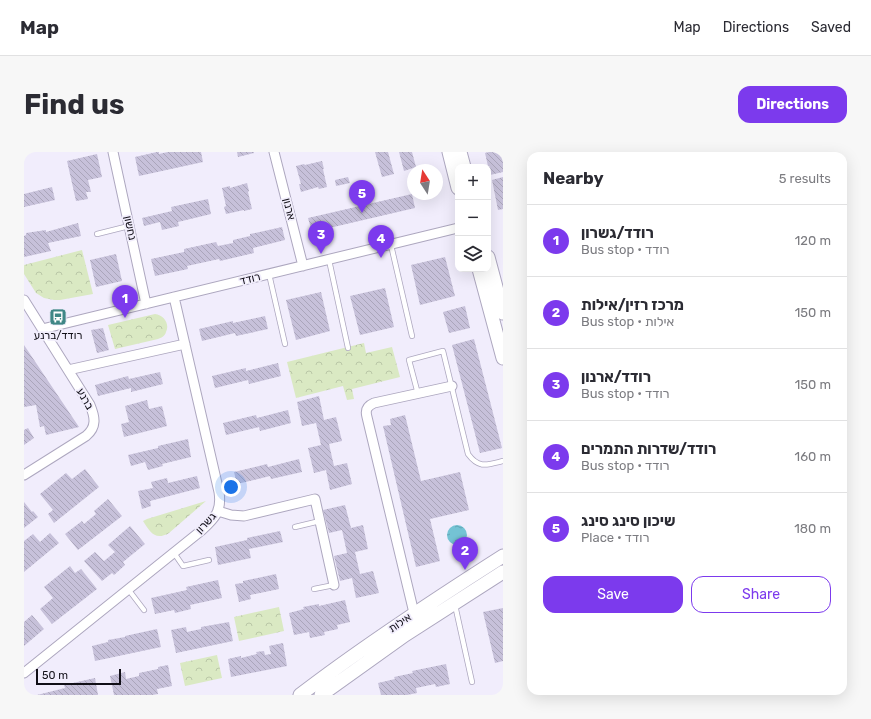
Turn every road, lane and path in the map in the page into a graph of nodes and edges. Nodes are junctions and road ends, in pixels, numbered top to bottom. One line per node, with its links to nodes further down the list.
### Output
1 (113, 152): 7 (street, נחשון)
2 (274, 152): 12 (street, ארנון)
3 (448, 152): 6 (street)
4 (460, 152): 5 (street)
5 (463, 164)
6 (455, 177)
7 (129, 226): 9 (lane); 18 (street, נחשון)
8 (455, 229): 10 (street, רודד)
9 (97, 234)
10 (391, 245): 11 (street, רודד); 21 (lane)
11 (329, 260): 12 (street, רודד); 24 (lane)
12 (303, 266): 15 (street, רודד)
13 (491, 267): 19 (street)
14 (481, 272): 25 (street)
15 (269, 274): 16 (street, רודד); 23 (lane)
16 (174, 297): 18 (street, רודד); 22 (street, גשרון)
17 (24, 300): 20 (street, ברנע)
18 (146, 304): 20 (street, רודד)
19 (503, 313)
20 (42, 329): 26 (street, ברנע)
21 (412, 336)
22 (185, 344): 26 (street); 31 (street, גשרון)
23 (285, 344)
24 (348, 348)
25 (503, 358)
26 (68, 370): 30 (street, ברנע)
27 (452, 386): 28 (street); 28 (lane); 29 (lane)
28 (418, 394): 43 (street)
29 (503, 461)
30 (24, 475)
31 (218, 511): 32 (street); 34 (street, גשרון)
32 (320, 521): 33 (lane); 38 (street)
33 (295, 527)
34 (174, 553): 36 (lane); 39 (street, גשרון)
35 (503, 556): 43 (street, אילות)
36 (209, 560)
37 (503, 572): 41 (street, אילות)
38 (334, 585): 40 (lane)
39 (128, 589): 42 (lane); 44 (street, גשרון)
40 (314, 589)
41 (455, 602): 45 (lane); 47 (street, אילות)
42 (144, 610)
43 (414, 613): 46 (street, אילות)
44 (24, 673)
45 (472, 682)
46 (300, 695)
47 (321, 695)

